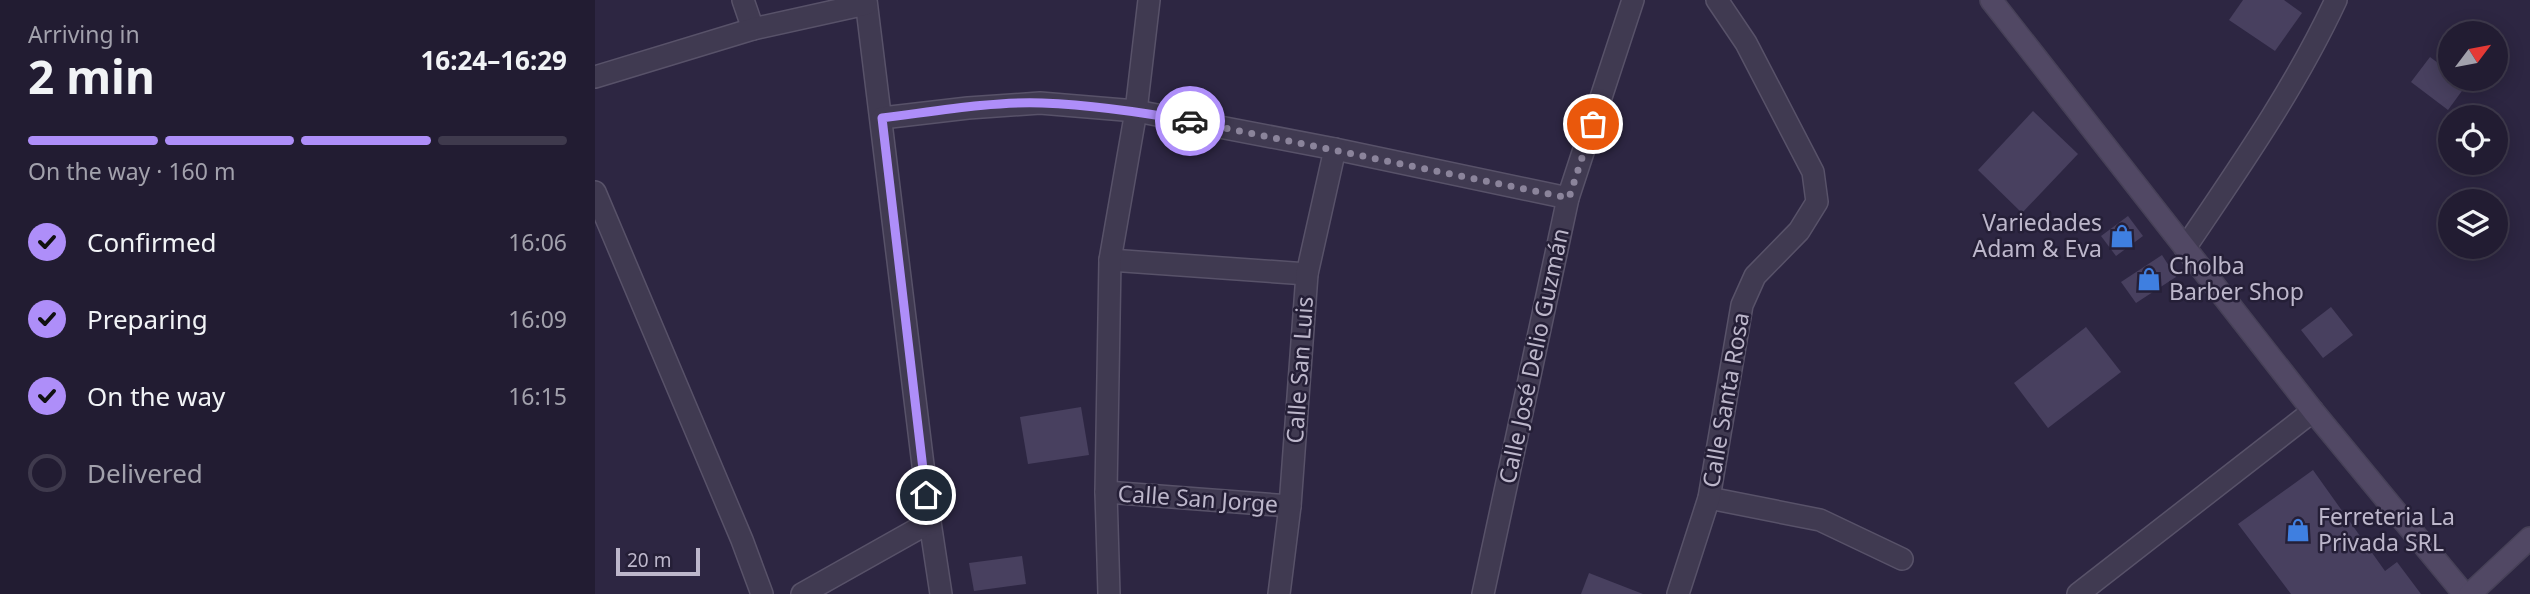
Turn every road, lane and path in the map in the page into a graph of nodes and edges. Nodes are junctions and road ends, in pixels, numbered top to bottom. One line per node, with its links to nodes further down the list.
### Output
1 (743, 0): 8 (street)
2 (1149, 0): 10 (street)
3 (1633, 0): 14 (street, Calle José Delio Guzmán)
4 (1717, 0): 20 (street, Calle Santa Rosa)
5 (1991, 0): 15 (street)
6 (2336, 0): 15 (street)
7 (866, 2): 8 (street); 11 (street)
8 (753, 29): 9 (street)
9 (595, 77)
10 (1136, 111): 11 (street); 12 (street); 16 (street)
11 (882, 118): 22 (street)
12 (1335, 149): 14 (street); 17 (street, Calle San Luis)
13 (595, 191): 25 (street)
14 (1569, 198): 30 (street, Calle José Delio Guzmán)
15 (2185, 248): 18 (street)
16 (1110, 260): 17 (street); 19 (street)
17 (1307, 274): 21 (street, Calle San Luis)
18 (2313, 411): 32 (street); 33 (street)
19 (1107, 492): 21 (street, Calle San Jorge); 28 (street)
20 (1709, 498): 24 (street); 31 (street, Calle Santa Rosa)
21 (1290, 506): 29 (street, Calle San Luis)
22 (930, 522): 26 (street); 27 (street)
23 (2530, 538): 34 (street)
24 (1902, 559)
25 (762, 594)
26 (802, 594)
27 (941, 594)
28 (1109, 594)
29 (1279, 594)
30 (1483, 594)
31 (1678, 594)
32 (2078, 594)
33 (2464, 594)
34 (2470, 594)

